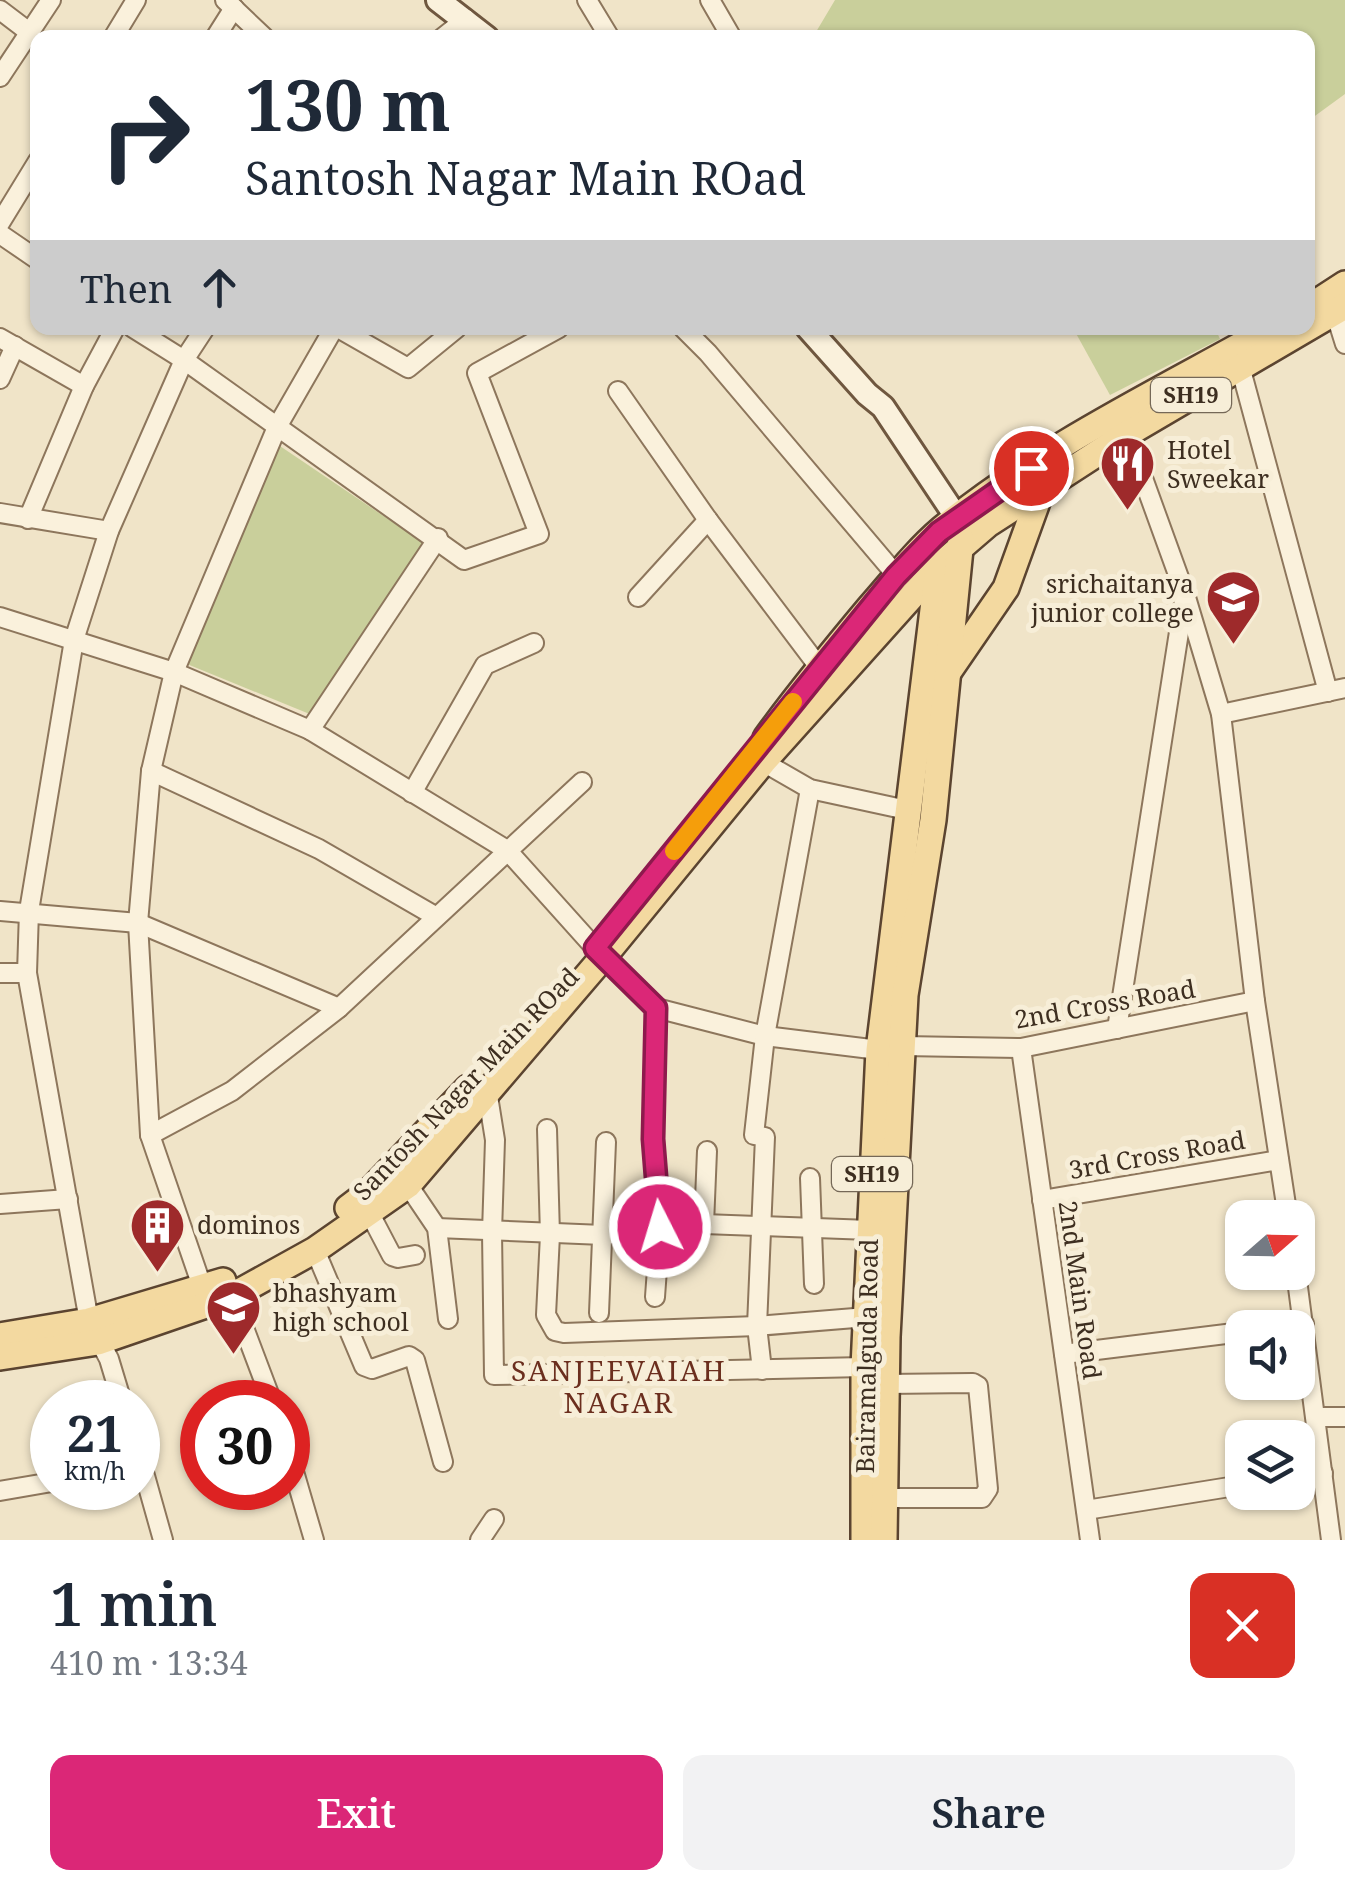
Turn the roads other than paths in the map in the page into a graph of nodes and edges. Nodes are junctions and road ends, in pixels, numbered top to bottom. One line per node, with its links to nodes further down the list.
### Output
1 (51, 0): 9 (street)
2 (136, 0): 10 (street)
3 (438, 0): 8 (main road)
4 (588, 0): 15 (street)
5 (710, 0): 16 (street)
6 (229, 4): 11 (street); 12 (street)
7 (0, 10): 17 (street)
8 (466, 19): 13 (street); 14 (main road)
9 (30, 30)
10 (118, 30)
11 (218, 30)
12 (257, 30)
13 (452, 30)
14 (478, 30)
15 (605, 30)
16 (727, 30)
17 (29, 32): 18 (street)
18 (0, 77)
19 (30, 174): 20 (street)
20 (0, 223)
21 (0, 234): 22 (street)
22 (30, 255)
23 (1345, 284): 24 (main road)
24 (1315, 303)
25 (1340, 309): 26 (main road, SH19); 39 (street)
26 (1315, 323)
27 (110, 335): 43 (street)
28 (144, 335): 40 (street)
29 (200, 335): 40 (street)
30 (332, 335): 45 (street)
31 (349, 335): 32 (street)
32 (449, 335)
33 (545, 335): 54 (street)
34 (690, 335): 57 (street)
35 (814, 335): 52 (main road)
36 (1259, 335): 48 (main road, SH19)
37 (1294, 335): 41 (main road, SH19)
38 (7, 342): 42 (street); 43 (street)
39 (1345, 344)
40 (184, 360): 45 (street); 53 (street)
41 (1240, 366): 46 (main road, SH19); 66 (street)
42 (0, 379)
43 (84, 386): 50 (street)
44 (618, 390): 51 (street)
45 (277, 426): 54 (street); 65 (street)
46 (1127, 434): 47 (main road, SH19); 58 (street)
47 (1040, 491): 48 (main road); 64 (main road, SH19)
48 (985, 511): 52 (main road, SH19); 55 (main road, Santosh Nagar Main ROad)
49 (0, 513): 50 (street)
50 (28, 518): 53 (street)
51 (708, 520): 59 (street); 63 (street)
52 (948, 525): 55 (main road, Bairamalguda Road); 56 (main road, Bairamalguda Road / SH19); 57 (main road, Santosh Nagar Main ROad)
53 (108, 531): 61 (street)
54 (438, 538): 68 (street)
55 (962, 546): 56 (main road, Santosh Nagar Main ROad); 64 (main road, Bairamalguda Road)
56 (938, 567): 69 (main road, Santosh Nagar Main ROad); 74 (main road, Bairamalguda Road / SH19)
57 (896, 576): 63 (main road, Santosh Nagar Main ROad)
58 (1184, 594): 67 (street); 87 (street)
59 (638, 598)
60 (0, 617): 61 (street)
61 (74, 640): 65 (street); 77 (street)
62 (534, 644): 73 (street)
63 (820, 667): 80 (main road, Santosh Nagar Main ROad)
64 (949, 671): 83 (main road, Bairamalguda Road / SH19)
65 (174, 672): 68 (street); 70 (street)
66 (1336, 690): 67 (street)
67 (1220, 714): 84 (street)
68 (310, 730): 73 (street)
69 (763, 762): 72 (street); 80 (main road, Santosh Nagar Main ROad)
70 (150, 771): 78 (street); 79 (street)
71 (582, 782): 75 (street)
72 (810, 790): 74 (street); 88 (street)
73 (412, 792): 75 (street)
74 (907, 810): 83 (main road, Bairamalguda Road / SH19)
75 (507, 850): 78 (street); 80 (street)
76 (0, 912): 77 (street)
77 (29, 912): 79 (street); 82 (street)
78 (435, 916): 85 (street)
79 (138, 923): 85 (street); 93 (street)
80 (600, 952): 86 (street); 91 (main road, Santosh Nagar Main ROad); 116 (main road, Santosh Nagar Main ROad)
81 (0, 973): 82 (street)
82 (27, 973): 99 (street)
83 (896, 993): 89 (main road, Bairamalguda Road / SH19)
84 (1255, 1002): 87 (street, 2nd Cross Road); 96 (street)
85 (338, 1008): 93 (street)
86 (656, 1008): 88 (street, 2nd Cross Road); 105 (street)
87 (1118, 1029): 90 (street, 2nd Cross Road)
88 (765, 1036): 89 (street, 2nd Cross Road); 106 (street)
89 (891, 1048): 90 (street, 2nd Cross Road); 109 (main road, Bairamalguda Road / SH19); 131 (main road, Bairamalguda Road / SH19)
90 (1021, 1048): 100 (street, 2nd Main Road)
91 (486, 1090): 98 (main road, Santosh Nagar Main ROad); 110 (street)
92 (547, 1129): 111 (street)
93 (150, 1135): 116 (street)
94 (606, 1142): 112 (street)
95 (707, 1151): 104 (street)
96 (1279, 1160): 100 (street, 3rd Cross Road); 101 (street)
97 (810, 1178): 108 (street)
98 (408, 1185): 103 (main road, Santosh Nagar Main ROad); 107 (street)
99 (68, 1199): 102 (street); 122 (street)
100 (1042, 1200): 125 (street, 2nd Main Road)
101 (1285, 1200)
102 (0, 1204)
103 (369, 1212): 113 (main road, Santosh Nagar Main ROad); 114 (street)
104 (704, 1224): 105 (street); 106 (street)
105 (660, 1227): 112 (street); 117 (street)
106 (762, 1227): 108 (street); 121 (street)
107 (437, 1228): 110 (street); 120 (street)
108 (812, 1228): 109 (street); 115 (street)
109 (870, 1230): 119 (main road, Bairamalguda Road / SH19)
110 (492, 1232): 111 (street); 128 (street)
111 (550, 1234): 112 (street); 121 (street)
112 (604, 1236): 118 (street)
113 (315, 1250): 116 (main road, Santosh Nagar Main ROad); 135 (street)
114 (414, 1255)
115 (814, 1284)
116 (214, 1296): 122 (main road, Santosh Nagar Main ROad); 130 (street)
117 (655, 1297)
118 (599, 1314)
119 (867, 1317): 121 (street); 127 (main road, Bairamalguda Road / SH19)
120 (448, 1319)
121 (757, 1326): 128 (street)
122 (94, 1331): 124 (main road, Santosh Nagar Main ROad); 126 (main road, Santosh Nagar Main ROad); 129 (street)
123 (1225, 1334): 125 (street)
124 (0, 1336)
125 (1064, 1354): 144 (street, 2nd Main Road)
126 (0, 1357)
127 (864, 1367): 128 (street); 149 (main road, Bairamalguda Road / SH19)
128 (762, 1370)
129 (115, 1380)
130 (260, 1380)
131 (886, 1384): 141 (main road, Bairamalguda Road / SH19); 141 (street)
132 (1314, 1400): 134 (street)
133 (1345, 1417): 134 (street)
134 (1316, 1418): 136 (street)
135 (443, 1462)
136 (1323, 1473): 137 (street); 152 (street)
137 (1315, 1474)
138 (30, 1485): 140 (street)
139 (1225, 1488): 144 (street)
140 (0, 1490)
141 (884, 1498): 150 (main road, Bairamalguda Road / SH19)
142 (154, 1510): 146 (street)
143 (305, 1510): 147 (street)
144 (1086, 1510): 151 (street, 2nd Main Road)
145 (494, 1518): 148 (street)
146 (163, 1540)
147 (314, 1540)
148 (480, 1540)
149 (864, 1540)
150 (884, 1540)
151 (1090, 1540)
152 (1331, 1540)

